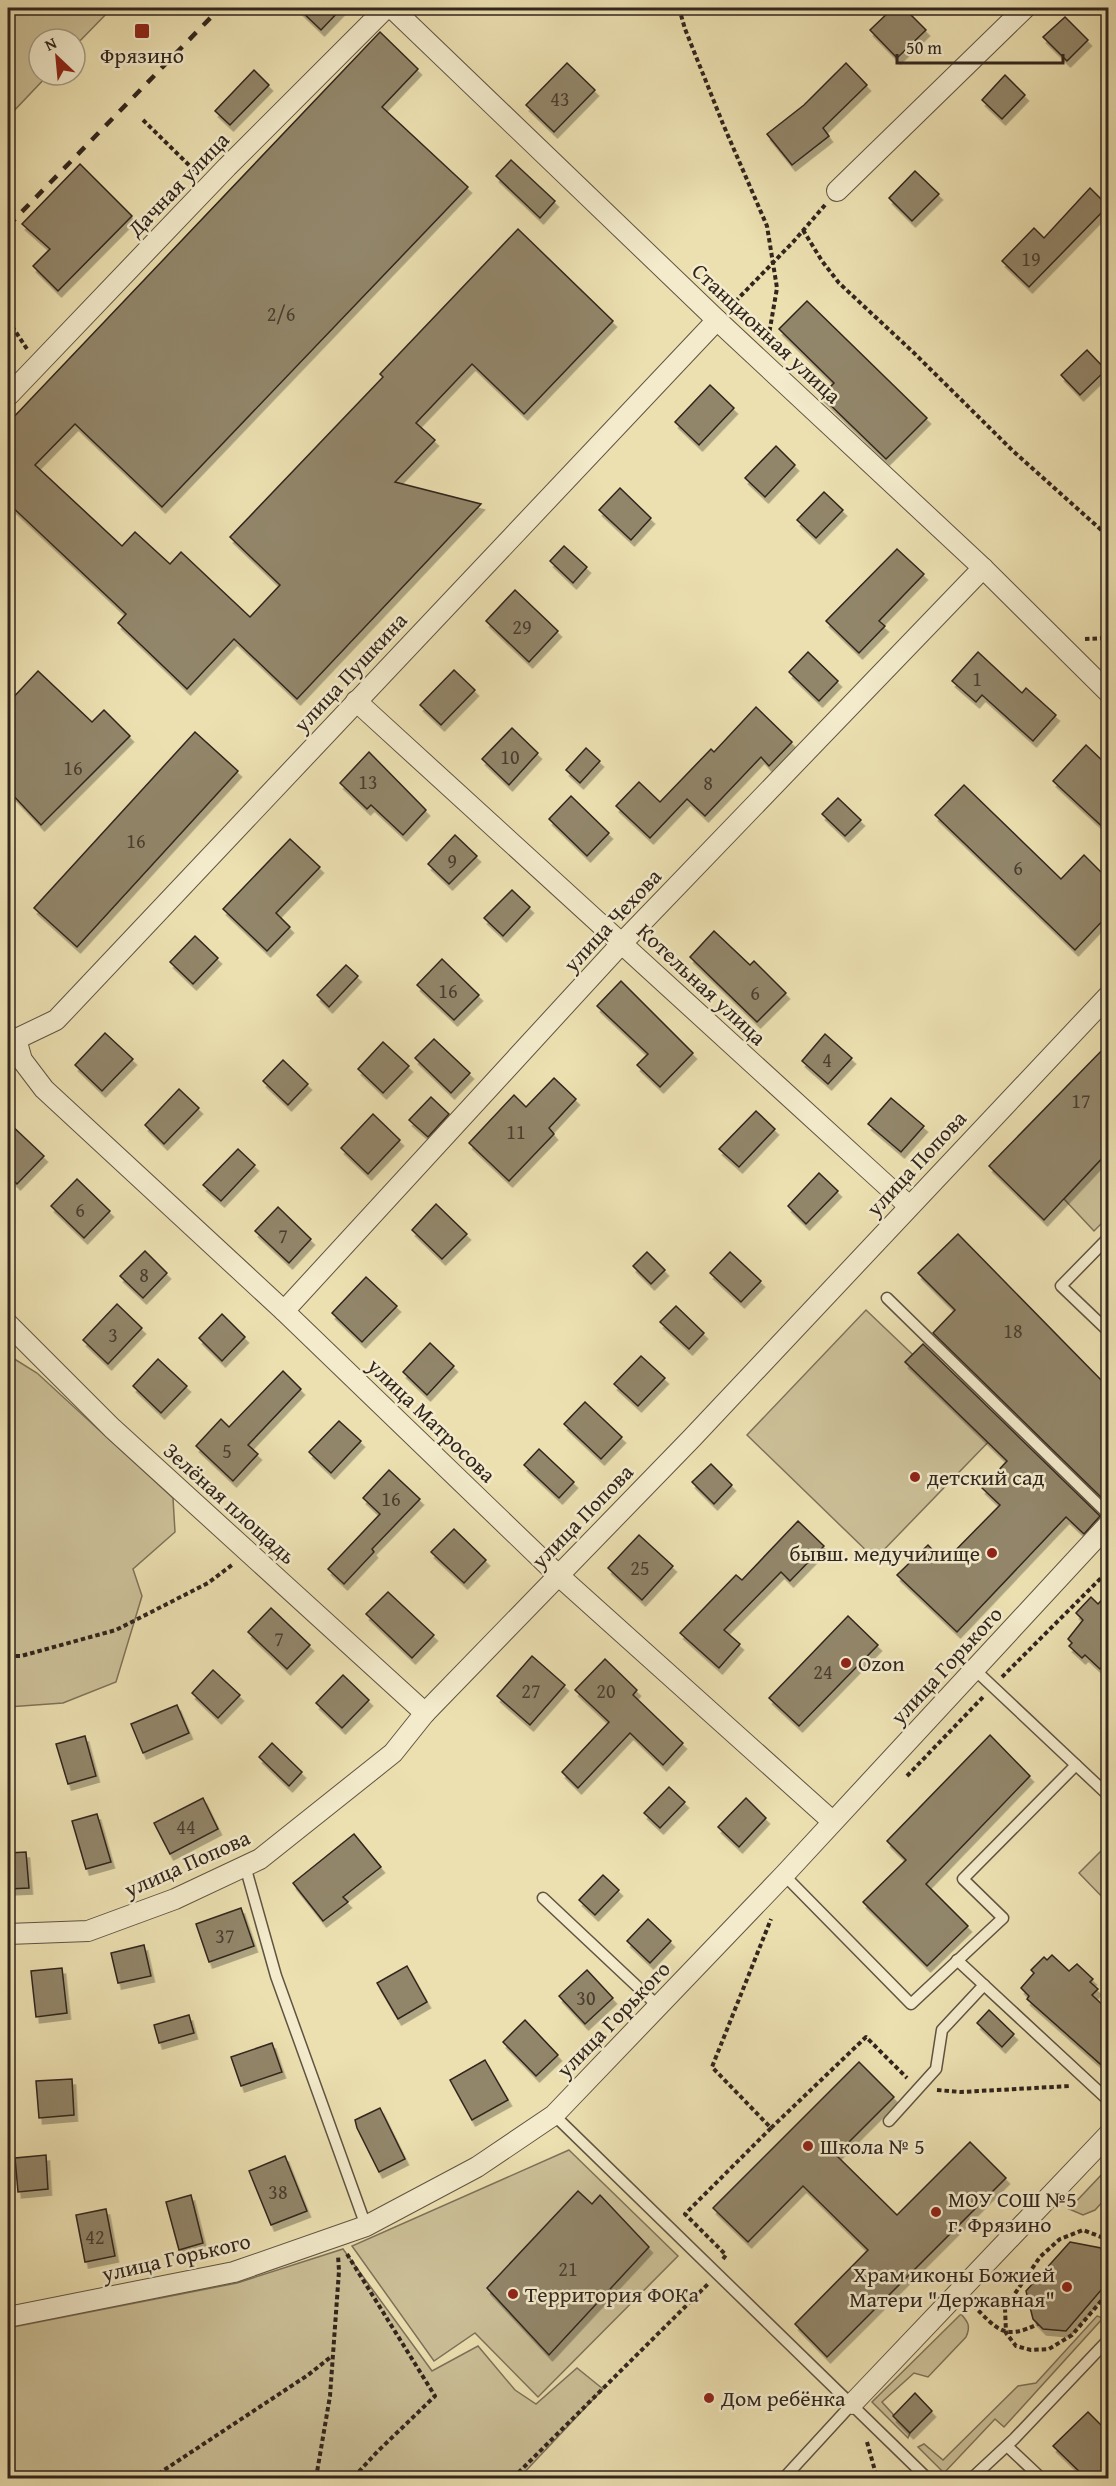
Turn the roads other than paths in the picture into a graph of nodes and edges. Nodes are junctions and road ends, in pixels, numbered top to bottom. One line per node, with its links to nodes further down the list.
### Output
1 (386, 8): 6 (street, Дачная улица)
2 (392, 8): 5 (street, Станционная улица)
3 (1025, 8): 4 (street)
4 (837, 191)
5 (717, 320): 7 (street, Станционная улица); 9 (street, улица Пушкина)
6 (8, 396)
7 (982, 568): 8 (street, Станционная улица); 10 (street, улица Чехова)
8 (1108, 692)
9 (356, 701): 10 (street, Котельная улица); 12 (street, улица Пушкина)
10 (622, 943): 13 (street, Котельная улица); 16 (street, улица Чехова)
11 (1108, 996): 13 (street, улица Попова)
12 (12, 1041): 16 (street, улица Матросова)
13 (909, 1206): 21 (street, улица Попова)
14 (1108, 1238): 18 (lane)
15 (887, 1298): 19 (lane)
16 (284, 1311): 21 (street, улица Матросова)
17 (8, 1324): 23 (street, Зелёная площадь)
18 (1108, 1331)
19 (1108, 1514)
20 (1108, 1525): 22 (street, улица Горького)
21 (558, 1575): 23 (street, улица Попова); 26 (street, улица Матросова)
22 (974, 1669): 24 (lane); 26 (street, улица Горького)
23 (425, 1713): 27 (street, улица Попова)
24 (1076, 1765): 25 (lane); 31 (lane)
25 (1108, 1795)
26 (832, 1821): 28 (street, улица Горького)
27 (245, 1866): 30 (street, улица Попова); 38 (lane)
28 (783, 1875): 31 (lane); 33 (street, улица Горького)
29 (543, 1898): 33 (lane)
30 (8, 1934)
31 (957, 1960): 32 (lane)
32 (984, 1985): 34 (lane); 36 (lane)
33 (658, 2006): 35 (street, улица Горького)
34 (1108, 2100)
35 (554, 2115): 38 (street, улица Горького); 41 (lane)
36 (889, 2121)
37 (1108, 2135): 41 (street)
38 (366, 2226): 39 (street, улица Горького)
39 (8, 2317)
40 (1108, 2340): 42 (lane)
41 (852, 2404): 43 (lane); 44 (lane)
42 (1007, 2446): 45 (lane); 46 (lane)
43 (784, 2478)
44 (927, 2478)
45 (972, 2478)
46 (1041, 2478)

